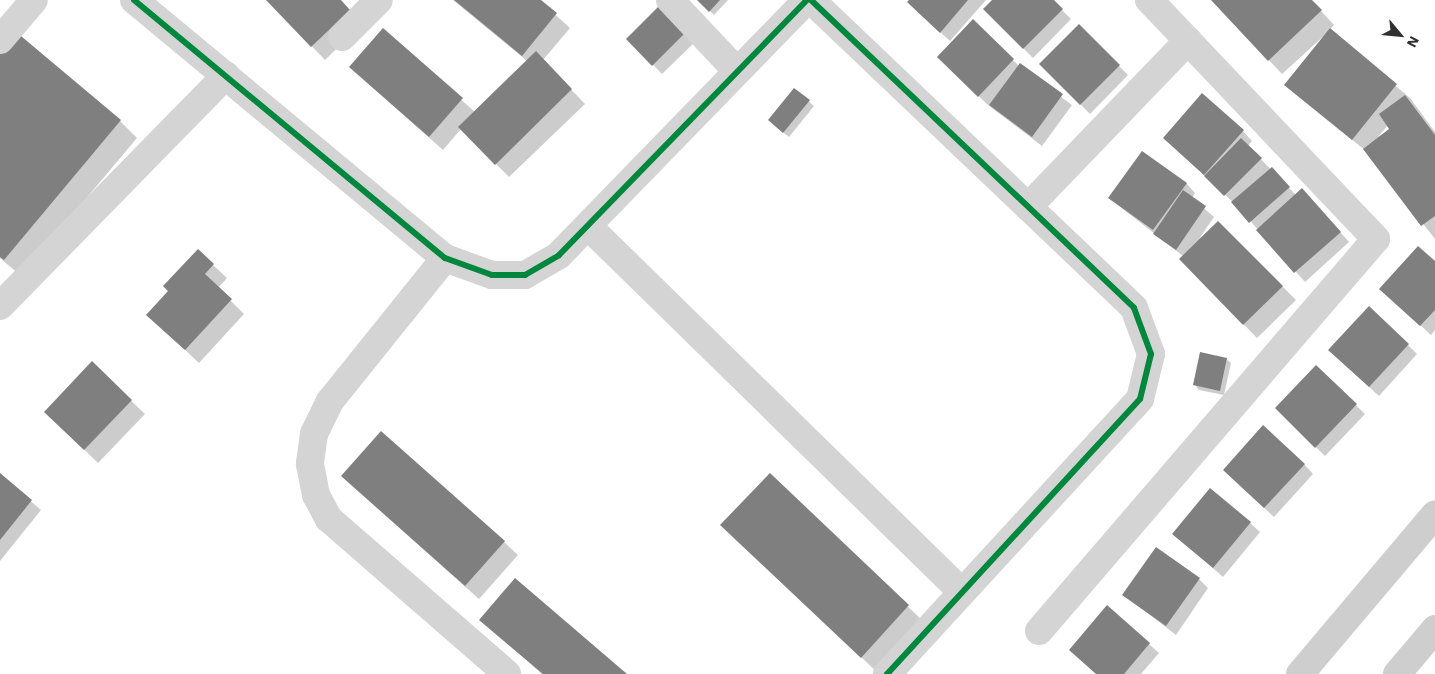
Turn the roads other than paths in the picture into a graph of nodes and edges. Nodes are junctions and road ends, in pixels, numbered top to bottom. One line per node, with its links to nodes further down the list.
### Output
1 (34, 0): 9 (street)
2 (134, 0): 12 (street)
3 (379, 0): 8 (street)
4 (670, 0): 11 (street)
5 (807, 0): 11 (street)
6 (811, 0): 13 (street)
7 (1149, 0): 10 (street)
8 (342, 36)
9 (0, 40)
10 (1188, 41): 13 (street); 20 (street)
11 (736, 70): 14 (street)
12 (226, 75): 15 (street); 16 (street)
13 (1028, 207): 18 (street)
14 (589, 227): 15 (street); 18 (street)
15 (445, 258): 21 (street)
16 (0, 306)
17 (1435, 514): 23 (street)
18 (961, 591): 22 (street)
19 (1435, 629): 24 (street)
20 (1039, 631)
21 (507, 674)
22 (887, 674)
23 (1300, 674)
24 (1397, 674)

